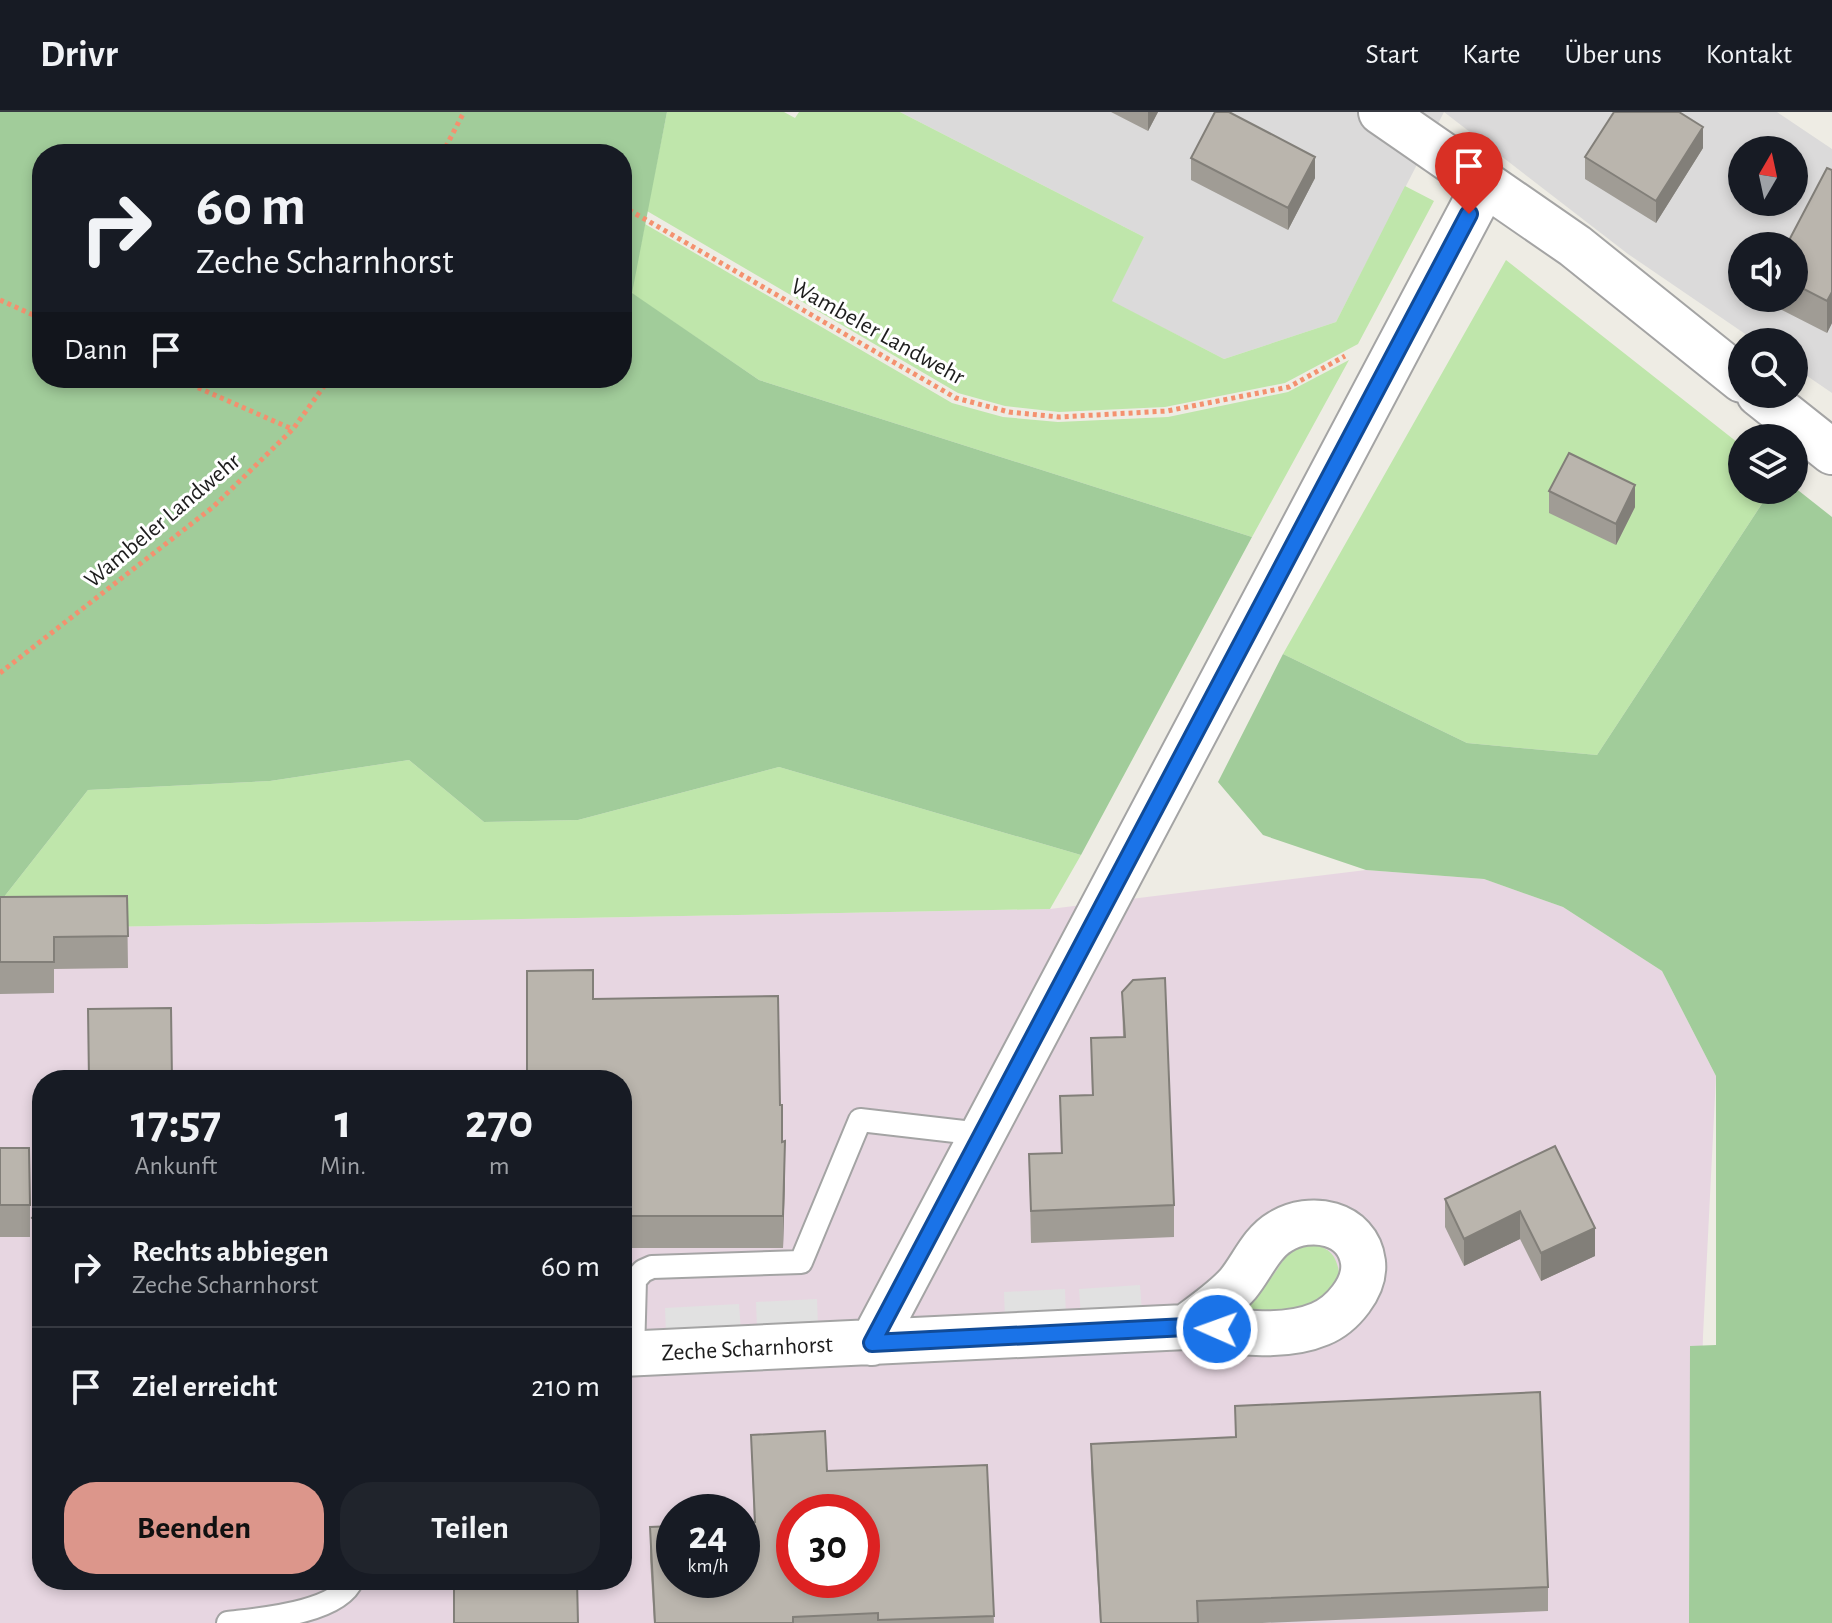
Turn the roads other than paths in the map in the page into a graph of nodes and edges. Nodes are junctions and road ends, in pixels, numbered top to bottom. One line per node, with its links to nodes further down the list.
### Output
1 (1381, 112): 2 (street)
2 (1485, 184): 3 (street); 6 (street)
3 (1728, 369)
4 (1777, 408): 5 (street)
5 (1832, 452)
6 (981, 1134): 7 (lane); 9 (street)
7 (632, 1308)
8 (1186, 1327): 9 (street, Zeche Scharnhorst)
9 (872, 1343): 10 (street, Zeche Scharnhorst)
10 (632, 1354)
11 (346, 1590): 12 (lane)
12 (228, 1623)

